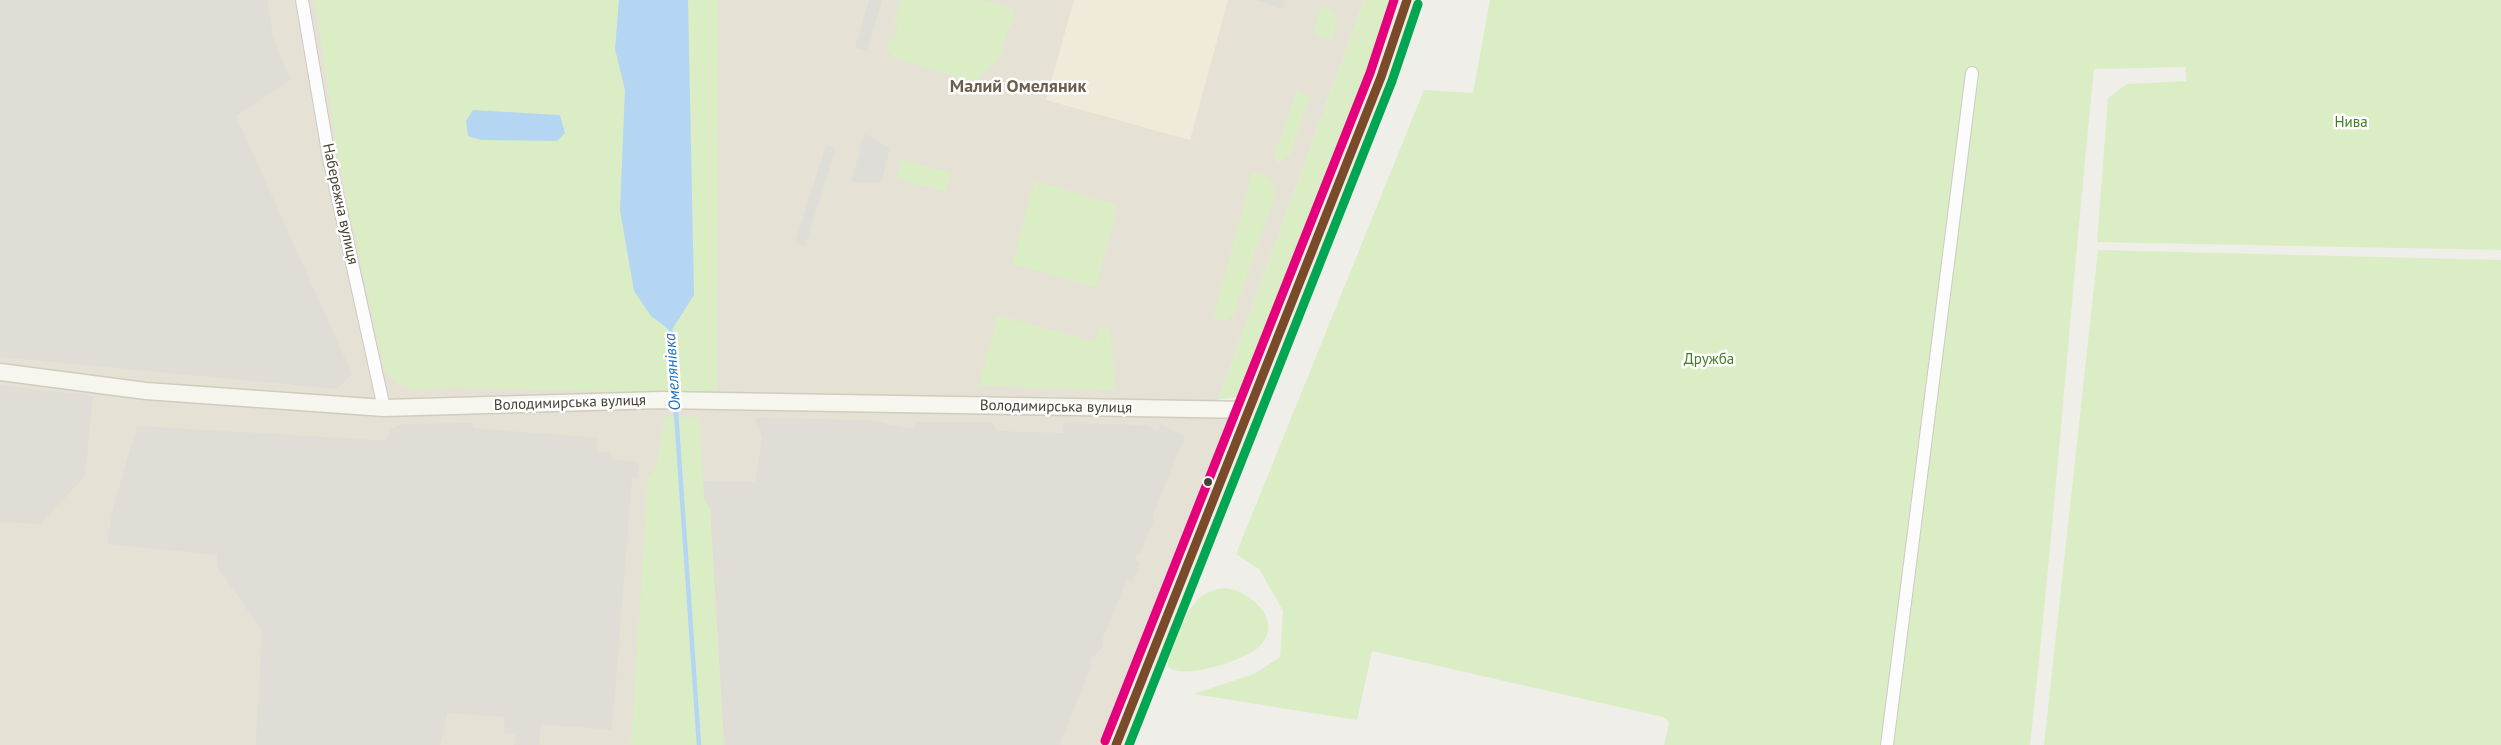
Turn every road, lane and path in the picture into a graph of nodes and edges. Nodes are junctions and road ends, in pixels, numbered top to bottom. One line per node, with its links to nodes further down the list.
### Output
1 (302, 0): 5 (street, Набережна вулиця)
2 (1407, 0): 6 (main road)
3 (1972, 73): 8 (street)
4 (0, 372): 5 (street, Володимирська вулиця)
5 (384, 408): 6 (street, Володимирська вулиця)
6 (1250, 410): 7 (main road)
7 (1116, 745)
8 (1887, 745)

